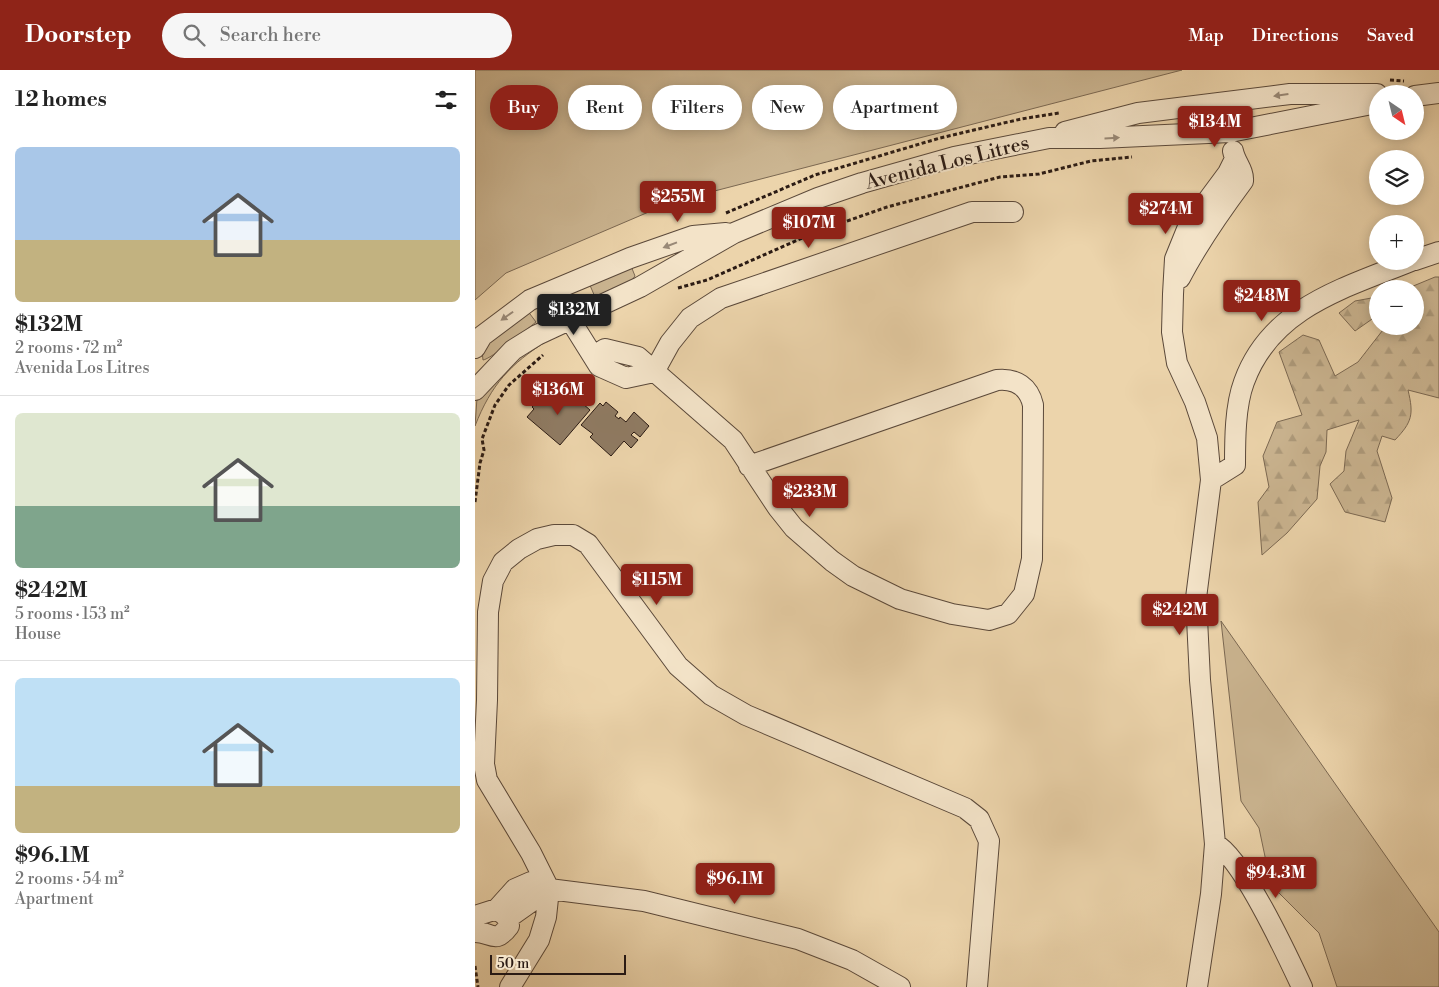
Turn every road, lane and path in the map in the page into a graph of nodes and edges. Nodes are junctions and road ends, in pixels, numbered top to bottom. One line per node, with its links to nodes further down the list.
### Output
1 (1439, 93): 2 (street)
2 (1424, 95)
3 (1369, 96): 4 (street, Avenida Los Litres)
4 (1329, 103): 5 (street, Avenida Los Litres); 6 (street, Avenida Los Litres, one-way to 6); 7 (street, Avenida Los Litres)
5 (1369, 103)
6 (1137, 113): 8 (street); 9 (street, Avenida Los Litres)
7 (1230, 132): 8 (street, Avenida Los Litres); 24 (street)
8 (1140, 136): 9 (street, Avenida Los Litres, one-way to 8)
9 (1049, 138): 11 (street, Avenida Los Litres)
10 (1013, 212): 21 (street)
11 (734, 233): 14 (street, Avenida Los Litres, one-way to 14); 16 (street, Avenida Los Litres)
12 (1439, 252): 13 (street)
13 (1424, 257)
14 (630, 258): 16 (street); 18 (street, Avenida Los Litres, one-way to 18)
15 (1389, 270): 24 (street)
16 (640, 287): 17 (street, Avenida Los Litres)
17 (569, 318): 20 (street, Avenida Los Litres); 21 (street)
18 (475, 348)
19 (475, 360): 20 (street)
20 (496, 369): 22 (street, Avenida Los Litres)
21 (654, 372): 23 (street)
22 (475, 390)
23 (749, 466): 23 (street)
24 (1211, 480): 25 (street)
25 (1215, 844): 35 (street); 36 (street)
26 (549, 889): 27 (street); 32 (street); 33 (street); 34 (street)
27 (502, 913): 28 (street); 29 (street)
28 (475, 916)
29 (475, 932)
30 (475, 966): 31 (path)
31 (478, 987)
32 (510, 987)
33 (900, 987)
34 (977, 987)
35 (1197, 987)
36 (1302, 987)

